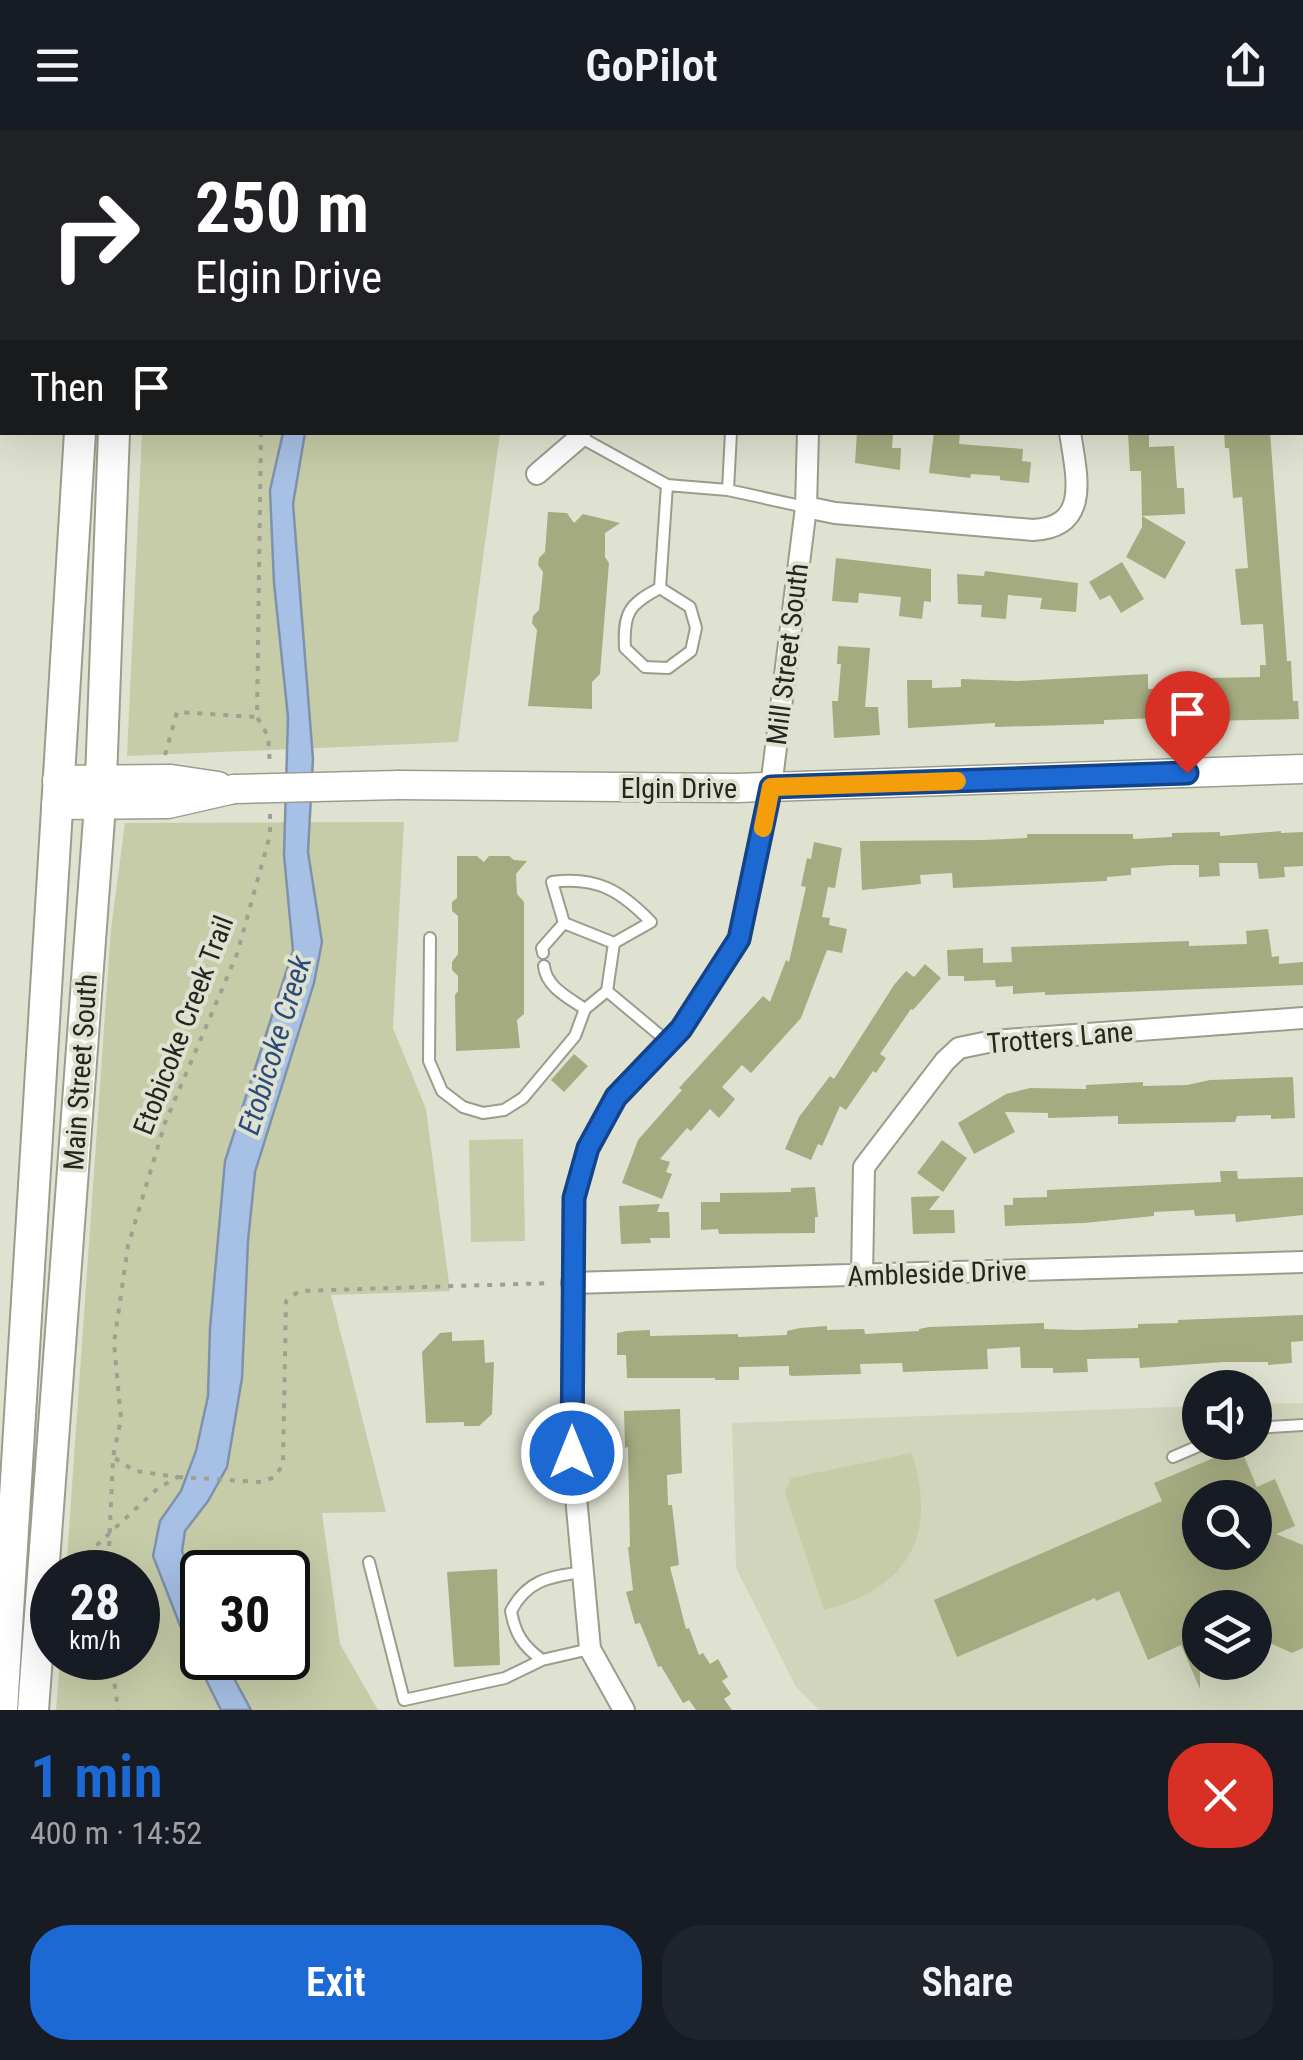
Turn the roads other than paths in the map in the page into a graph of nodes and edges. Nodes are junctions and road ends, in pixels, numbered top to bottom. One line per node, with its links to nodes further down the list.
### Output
1 (80, 435): 14 (main road, Main Street South)
2 (114, 435): 15 (main road, Main Street South)
3 (580, 435): 7 (street); 8 (lane)
4 (732, 435): 9 (lane)
5 (808, 435): 10 (street, Mill Street South)
6 (1070, 435): 10 (street)
7 (537, 474)
8 (667, 485): 9 (lane); 11 (lane)
9 (728, 490): 10 (lane)
10 (806, 507): 13 (street, Mill Street South)
11 (660, 588): 11 (lane)
12 (1303, 769): 13 (street, Elgin Drive)
13 (771, 787): 15 (street, Elgin Drive, bridge); 24 (street, Mill Street South)
14 (57, 792): 15 (street, Elgin Drive); 34 (main road, Main Street South)
15 (100, 792): 38 (main road, Main Street South)
16 (564, 923): 18 (lane); 18 (lane); 19 (lane)
17 (430, 938): 22 (lane)
18 (614, 943): 21 (lane)
19 (542, 953)
20 (544, 966): 22 (lane)
21 (607, 992): 22 (lane); 24 (lane)
22 (585, 1009)
23 (1303, 1018): 26 (street, Trotters Lane)
24 (668, 1042): 27 (street, Mill Street South)
25 (1303, 1262): 26 (street, Ambleside Drive)
26 (862, 1276): 27 (street, Ambleside Drive)
27 (572, 1283): 33 (street, Mill Street South)
28 (1303, 1424): 29 (lane)
29 (1272, 1427)
30 (1182, 1453): 31 (lane)
31 (1173, 1457)
32 (370, 1562): 36 (lane)
33 (583, 1571): 35 (street, Mill Street South); 36 (lane)
34 (4, 1636): 37 (main road, Main Street South)
35 (590, 1649): 36 (lane); 39 (street, Mill Street South)
36 (542, 1660)
37 (2, 1710)
38 (32, 1710)
39 (624, 1710)

